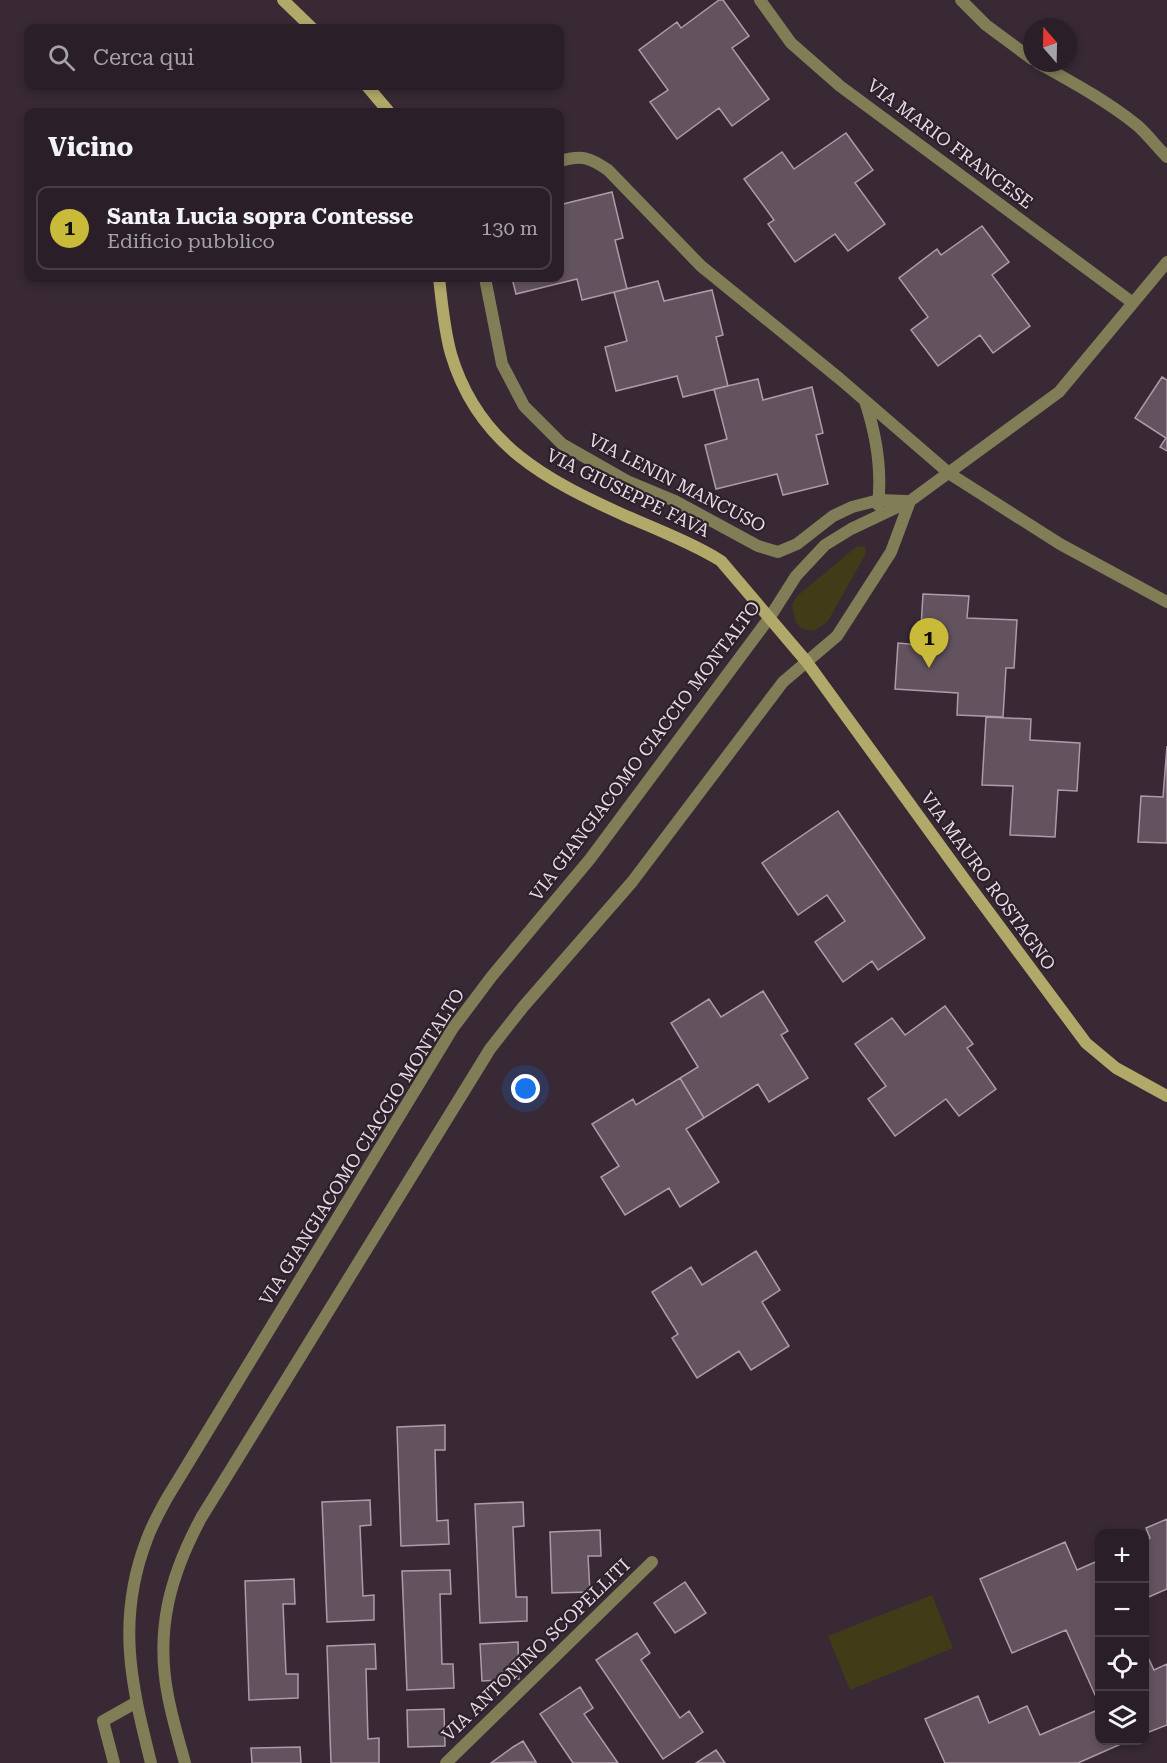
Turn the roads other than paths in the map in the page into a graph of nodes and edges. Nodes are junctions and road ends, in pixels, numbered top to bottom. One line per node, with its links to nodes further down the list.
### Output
1 (283, 0): 4 (street)
2 (760, 0): 14 (street, VIA MARIO FRANCESE)
3 (961, 0): 5 (street)
4 (308, 24)
5 (1023, 52)
6 (1055, 72): 9 (street)
7 (370, 90): 8 (street)
8 (386, 108)
9 (1167, 157)
10 (564, 160): 15 (street)
11 (1167, 262): 14 (street, VIA GIANGIACOMO CIACCIO MONTALTO)
12 (439, 282): 21 (street, VIA GIUSEPPE FAVA)
13 (486, 282): 17 (street, VIA LENIN MANCUSO)
14 (1133, 303): 16 (street, VIA GIANGIACOMO CIACCIO MONTALTO)
15 (865, 400): 16 (street); 17 (street)
16 (950, 474): 18 (street, VIA GIANGIACOMO CIACCIO MONTALTO); 20 (street)
17 (879, 500): 18 (street, VIA LENIN MANCUSO); 19 (street)
18 (910, 501): 19 (street, VIA GIANGIACOMO CIACCIO MONTALTO); 22 (street)
19 (877, 516): 21 (street, VIA GIANGIACOMO CIACCIO MONTALTO)
20 (1167, 602)
21 (770, 618): 22 (street, VIA GIUSEPPE FAVA); 25 (street, VIA GIANGIACOMO CIACCIO MONTALTO)
22 (806, 661): 23 (street, VIA MAURO ROSTAGNO); 28 (street)
23 (1167, 1096)
24 (652, 1562): 29 (street, VIA ANTONINO SCOPELLITI)
25 (135, 1703): 26 (street); 27 (street, VIA GIANGIACOMO CIACCIO MONTALTO)
26 (114, 1763)
27 (151, 1763)
28 (185, 1763)
29 (446, 1763)

